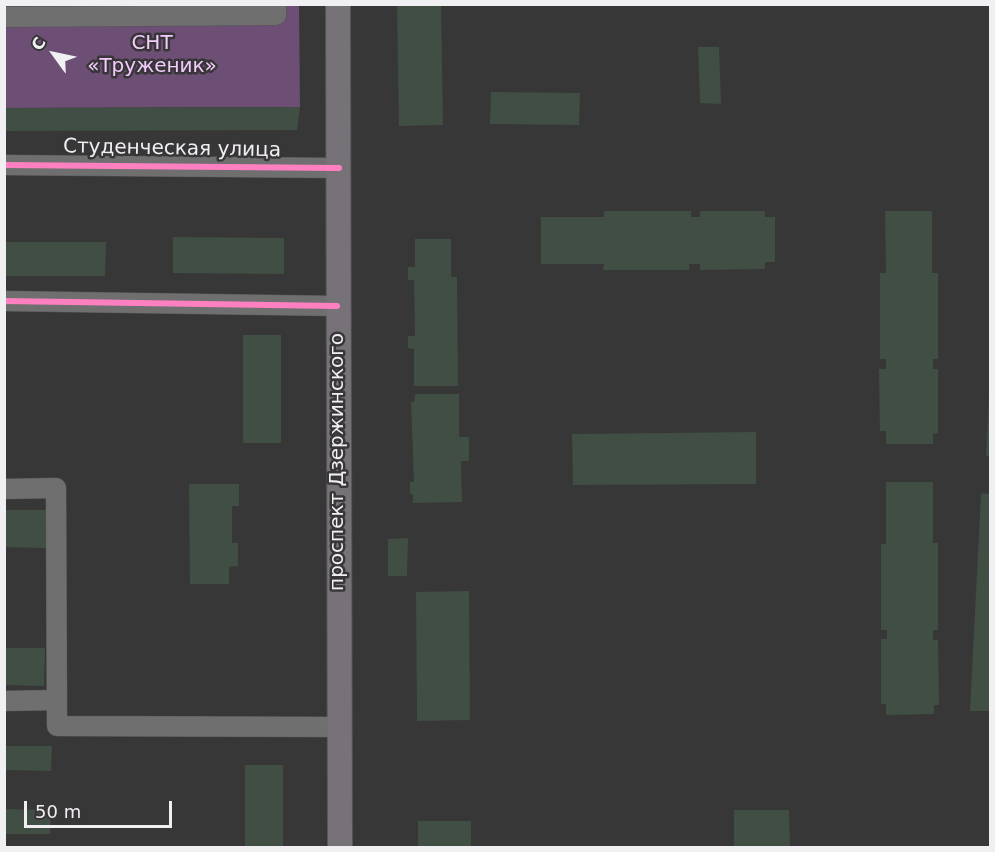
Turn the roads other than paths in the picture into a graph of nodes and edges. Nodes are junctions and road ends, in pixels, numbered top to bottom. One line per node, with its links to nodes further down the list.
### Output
1 (276, 4): 3 (street)
2 (338, 4): 5 (main road, проспект Дзержинского)
3 (4, 17)
4 (4, 165): 5 (street, Студенческая улица)
5 (339, 168): 7 (main road, проспект Дзержинского)
6 (4, 301): 7 (street)
7 (338, 306): 11 (main road, проспект Дзержинского)
8 (4, 489): 10 (street)
9 (4, 700): 10 (street)
10 (57, 700): 11 (street)
11 (340, 727): 12 (main road, проспект Дзержинского)
12 (340, 848)

